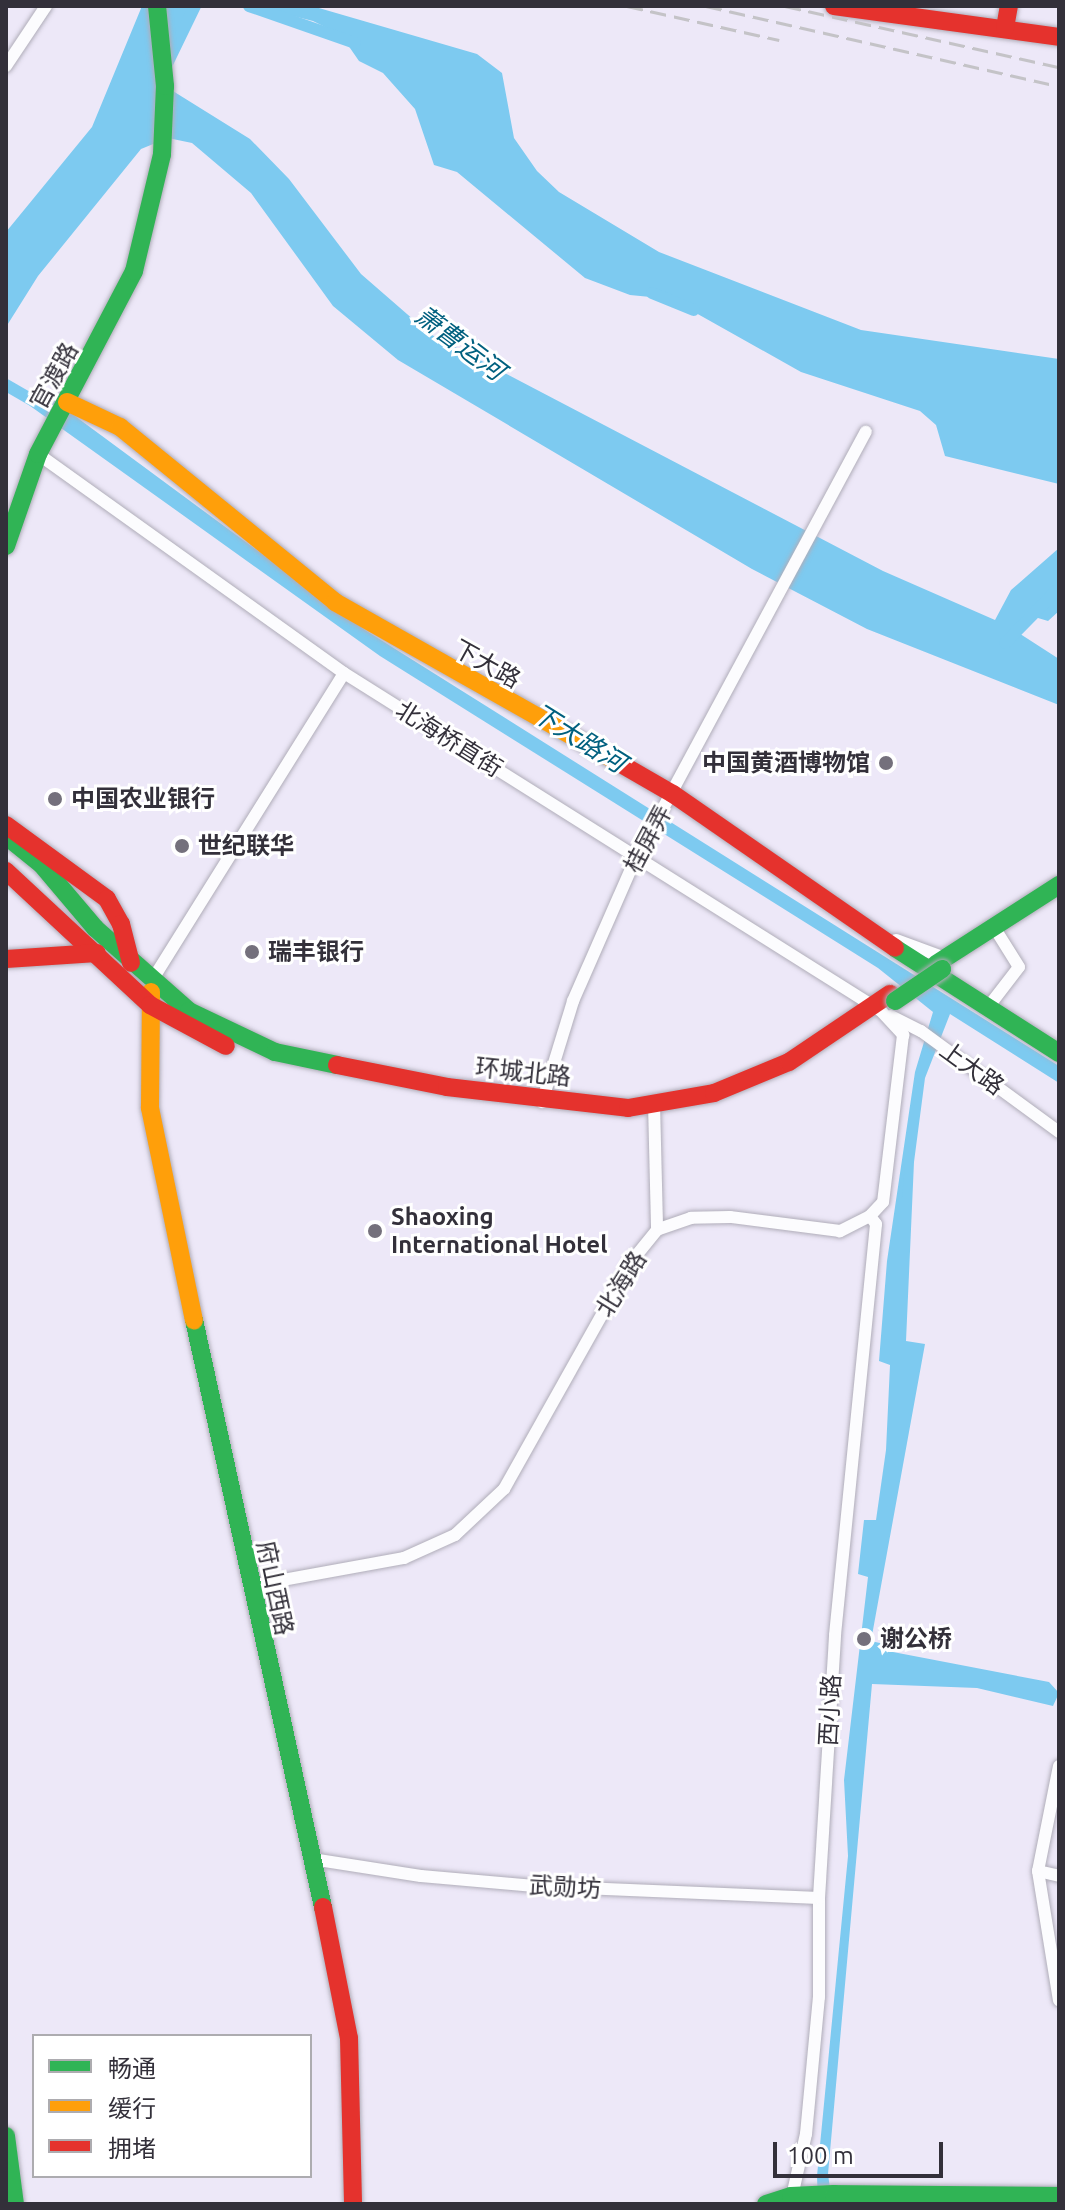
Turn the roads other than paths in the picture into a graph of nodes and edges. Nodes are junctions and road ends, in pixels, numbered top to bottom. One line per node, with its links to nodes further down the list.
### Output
1 (46, 6): 7 (street)
2 (157, 6): 8 (street, 官渡路)
3 (834, 6): 5 (street)
4 (1009, 6): 5 (street)
5 (1005, 28): 6 (street)
6 (1059, 37)
7 (6, 66)
8 (67, 402): 10 (street, 官渡路); 13 (street, 下大路)
9 (866, 432): 13 (street, 桂屏弄)
10 (38, 454): 11 (street, 官渡路); 12 (street, 北海桥直街)
11 (6, 546)
12 (344, 673): 16 (street, 北海桥直街); 26 (street)
13 (673, 794): 16 (street, 桂屏弄); 21 (street, 下大路)
14 (6, 825): 24 (street)
15 (6, 836): 24 (street, 环城北路)
16 (637, 857): 27 (street, 北海桥直街); 31 (street, 桂屏弄)
17 (6, 871): 22 (street, 环城北路)
18 (1059, 885): 25 (street, 环城北路)
19 (1059, 896): 20 (street, 环城北路)
20 (998, 933): 25 (street, 环城北路); 29 (street)
21 (879, 937): 25 (street); 29 (street, 下大路)
22 (97, 953): 23 (street); 28 (street, 环城北路)
23 (6, 959)
24 (131, 963): 26 (street, 环城北路)
25 (941, 964): 27 (street, 环城北路, bridge)
26 (151, 982): 28 (street, 府山西路); 31 (street, 环城北路)
27 (884, 1003): 32 (street, 环城北路); 33 (street, 上大路); 34 (street)
28 (150, 1005): 31 (street, 环城北路); 36 (street, 府山西路)
29 (989, 1006): 30 (street, 下大路)
30 (1059, 1053)
31 (542, 1102): 32 (street, 环城北路)
32 (654, 1106): 35 (street)
33 (1059, 1132)
34 (870, 1216): 35 (street, 北海路); 41 (street, 西小路)
35 (657, 1230): 36 (street, 北海路)
36 (250, 1586): 38 (street, 府山西路)
37 (1059, 1766): 39 (street)
38 (312, 1859): 41 (street, 武勋坊); 48 (street, 府山西路)
39 (1038, 1871): 40 (street); 42 (street)
40 (1059, 1876)
41 (819, 1898): 46 (street, 西小路)
42 (1059, 2000)
43 (6, 2136): 47 (street)
44 (1059, 2196): 45 (street)
45 (834, 2199): 46 (street); 50 (street)
46 (800, 2201): 49 (street)
47 (15, 2204)
48 (353, 2204)
49 (766, 2204)
50 (966, 2204)

